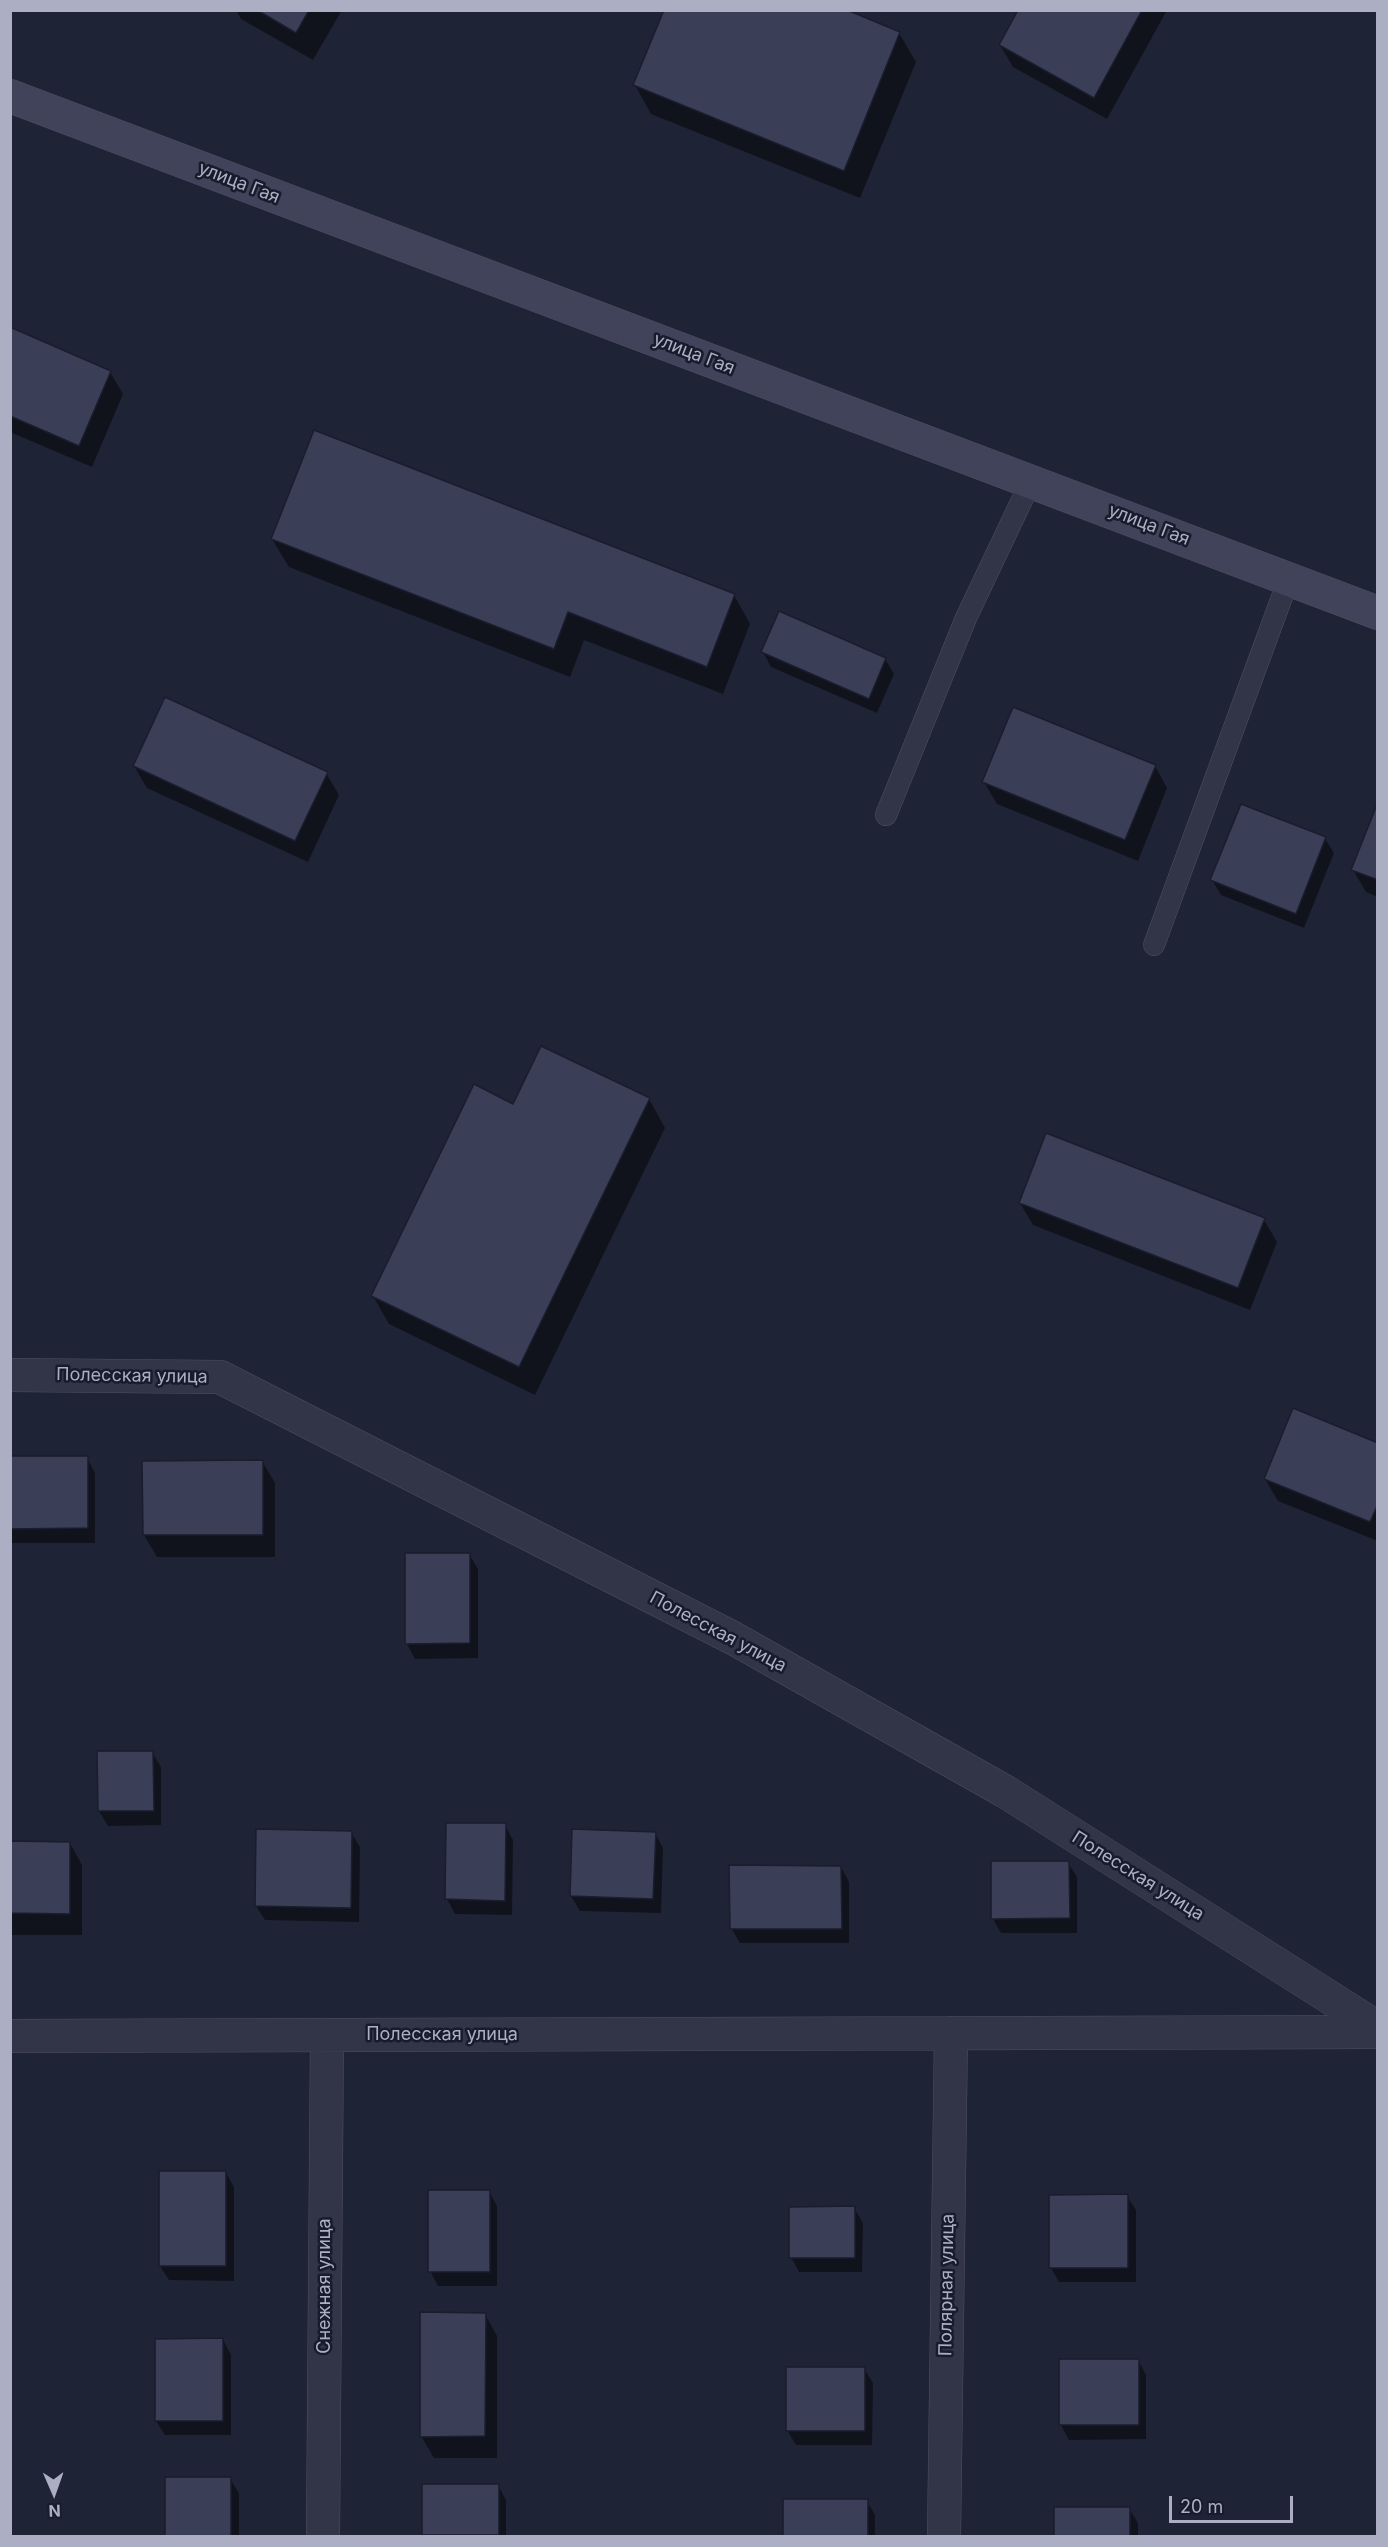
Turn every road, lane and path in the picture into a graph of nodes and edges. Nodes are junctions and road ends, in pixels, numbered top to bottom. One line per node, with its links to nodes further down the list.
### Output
1 (10, 96): 2 (main road, улица Гая)
2 (1031, 481): 3 (main road, улица Гая); 5 (lane)
3 (1289, 578): 4 (main road, улица Гая); 6 (lane)
4 (1377, 613)
5 (886, 815)
6 (1154, 945)
7 (10, 1375): 8 (street, Полесская улица)
8 (1377, 2030): 9 (street, Полесская улица)
9 (951, 2033): 10 (street, Полесская улица); 13 (street, Полярная улица)
10 (327, 2035): 11 (street, Полесская улица); 12 (street, Снежная улица)
11 (10, 2036)
12 (323, 2536)
13 (944, 2536)

